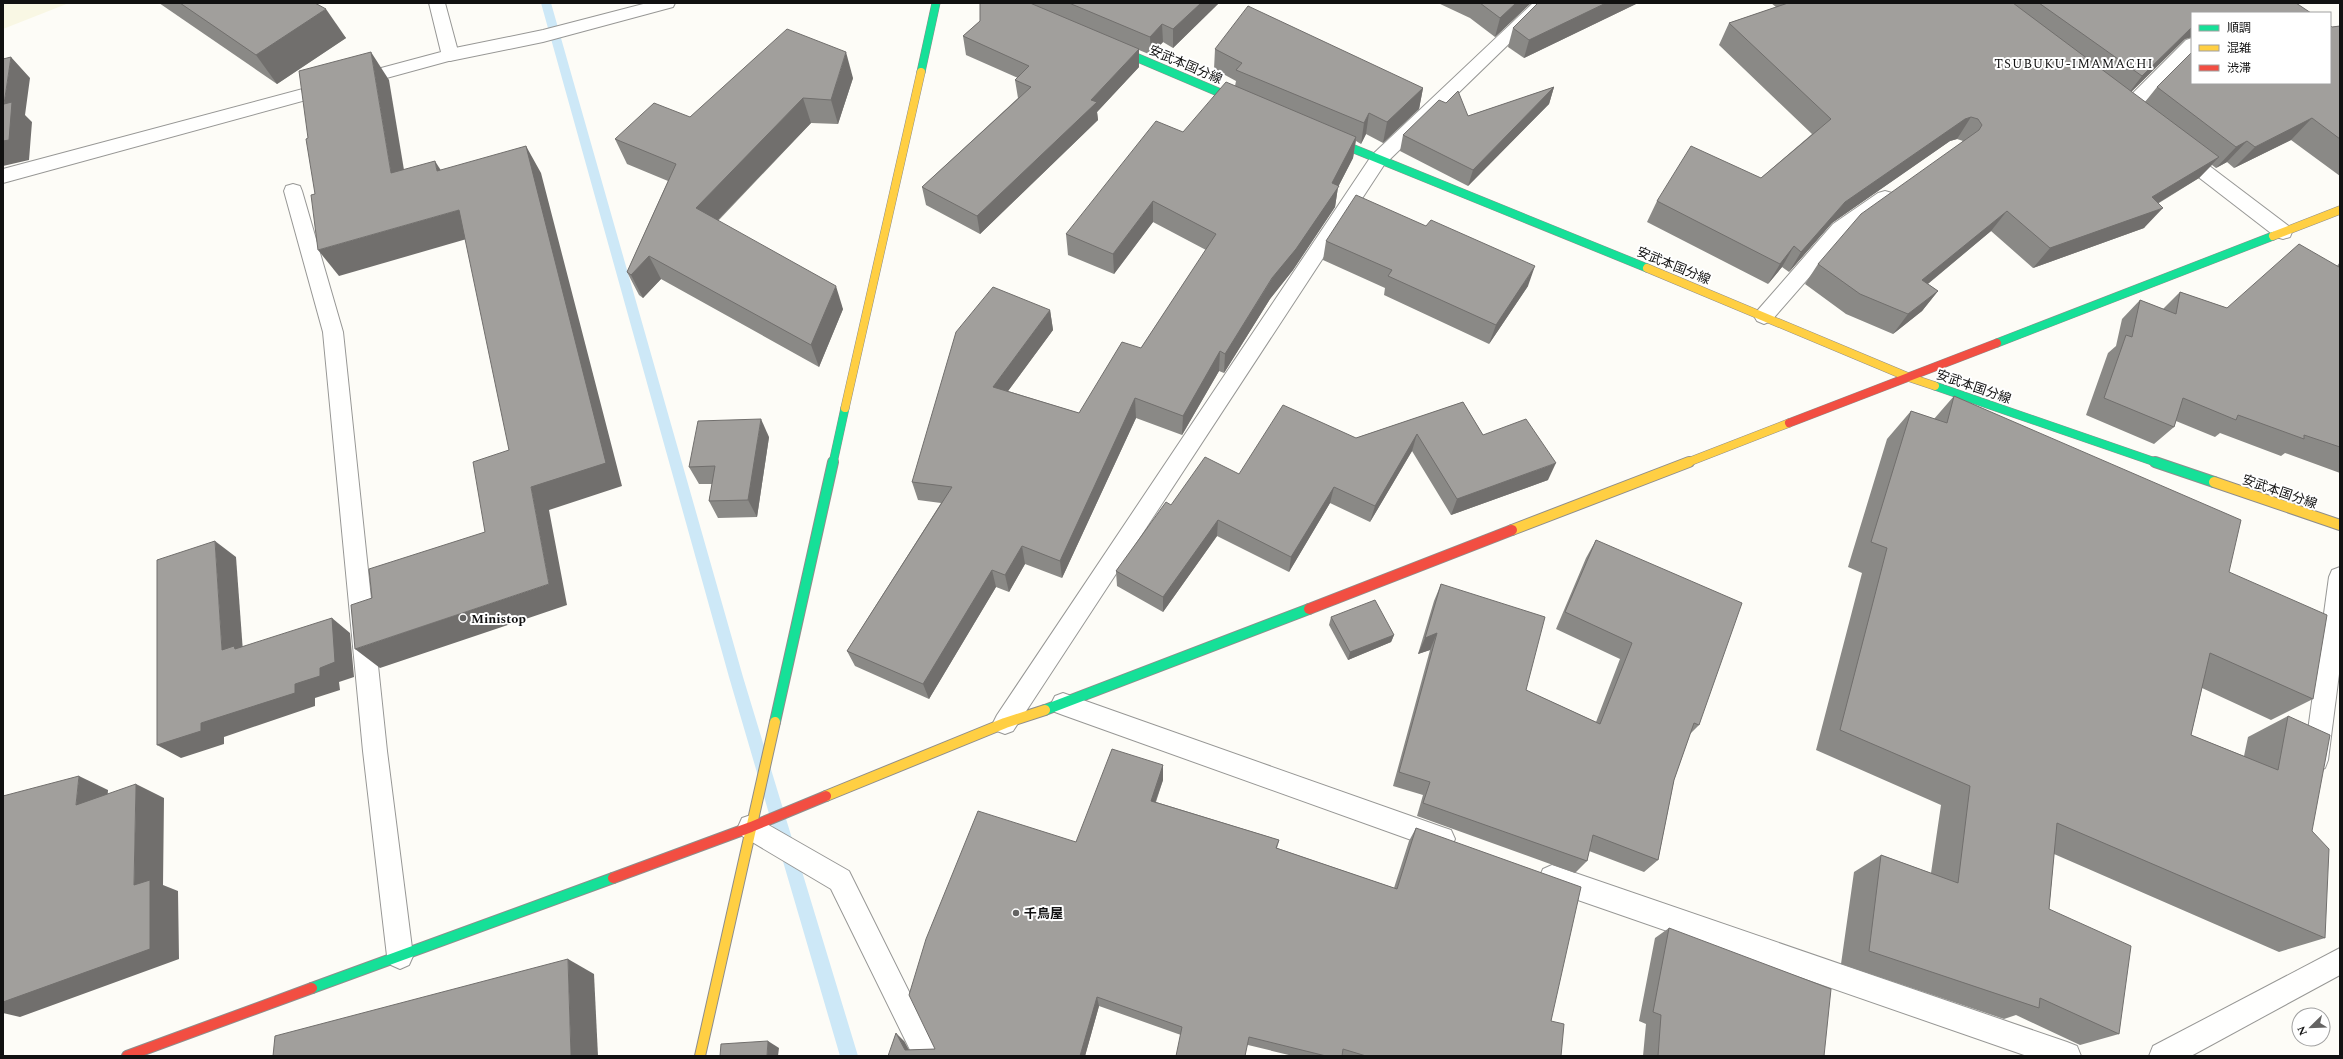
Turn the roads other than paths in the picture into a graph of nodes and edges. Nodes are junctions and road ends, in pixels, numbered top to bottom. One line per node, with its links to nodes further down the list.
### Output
1 (437, 3): 7 (street)
2 (667, 3): 7 (street)
3 (936, 3): 25 (street)
4 (1543, 3): 12 (street)
5 (1103, 43): 8 (street, 安武本国分線)
6 (2191, 45): 9 (street)
7 (450, 55): 13 (street)
8 (1255, 108)
9 (2151, 130)
10 (1320, 136): 12 (street, 安武本国分線)
11 (2170, 145): 17 (street)
12 (1378, 160): 18 (street, 安武本国分線); 23 (street)
13 (3, 176)
14 (1900, 187): 18 (street)
15 (293, 191): 28 (street)
16 (2340, 210): 17 (street)
17 (2283, 232): 19 (street)
18 (1764, 316): 19 (street, 安武本国分線)
19 (1908, 377): 20 (street, 安武本国分線); 22 (street)
20 (2340, 525)
21 (2340, 577): 24 (street)
22 (1063, 704): 23 (street); 26 (street)
23 (1005, 723): 25 (street)
24 (2313, 778)
25 (751, 827): 28 (street); 31 (street); 32 (street)
26 (1467, 848)
27 (1526, 869): 33 (street)
28 (400, 956): 30 (street)
29 (2340, 961): 34 (street)
30 (127, 1056)
31 (700, 1056)
32 (927, 1056)
33 (2067, 1056)
34 (2163, 1056)

